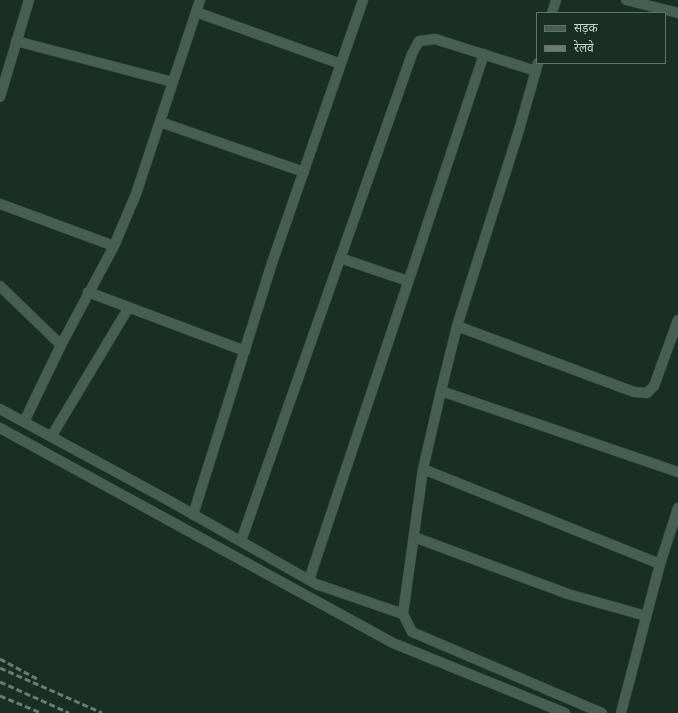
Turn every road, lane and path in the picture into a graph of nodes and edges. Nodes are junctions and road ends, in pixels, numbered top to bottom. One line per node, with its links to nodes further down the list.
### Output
1 (29, 0): 9 (street)
2 (200, 0): 6 (street)
3 (363, 0): 11 (street)
4 (556, 0): 7 (street)
5 (626, 0): 8 (street)
6 (196, 12): 11 (street); 13 (street)
7 (552, 12)
8 (678, 13)
9 (16, 41): 13 (street); 14 (street)
10 (484, 54): 12 (street); 19 (street); 20 (street)
11 (341, 64): 16 (street)
12 (537, 67): 25 (street)
13 (174, 82): 15 (street)
14 (0, 97)
15 (160, 122): 16 (street); 18 (street)
16 (304, 172): 27 (street)
17 (0, 204): 18 (street)
18 (114, 246): 22 (street)
19 (340, 258): 20 (street); 38 (street)
20 (408, 281): 40 (street)
21 (0, 286): 26 (street)
22 (88, 292): 23 (street); 26 (street)
23 (129, 307): 27 (street); 32 (street)
24 (678, 320): 25 (street)
25 (457, 326): 28 (street)
26 (61, 345): 30 (street)
27 (245, 351): 36 (street)
28 (441, 391): 33 (street); 34 (street)
29 (0, 409): 30 (street)
30 (24, 422): 32 (street)
31 (0, 428): 43 (street)
32 (52, 437): 36 (street)
33 (423, 470): 37 (street); 39 (street)
34 (678, 472)
35 (678, 508): 39 (street)
36 (193, 514): 38 (street)
37 (414, 537): 41 (street); 42 (street)
38 (240, 541): 40 (street)
39 (660, 564): 42 (street)
40 (309, 580): 41 (street)
41 (403, 614): 44 (street)
42 (646, 616): 45 (street)
43 (565, 713)
44 (602, 713)
45 (621, 713)

